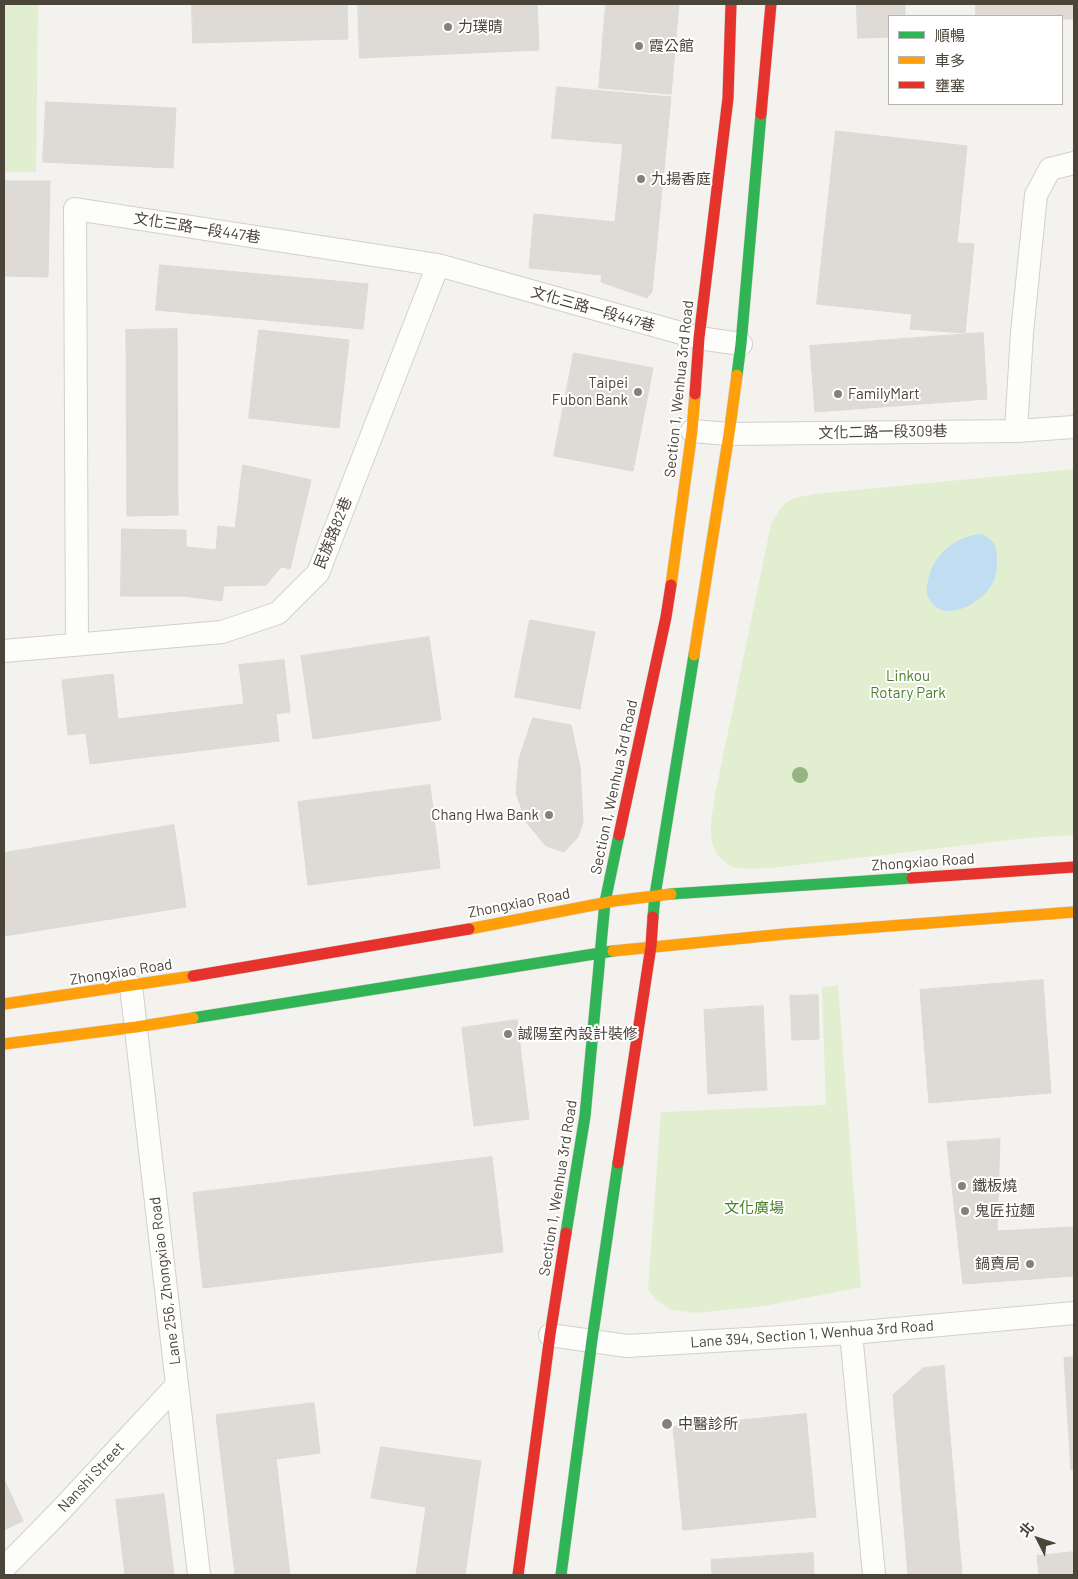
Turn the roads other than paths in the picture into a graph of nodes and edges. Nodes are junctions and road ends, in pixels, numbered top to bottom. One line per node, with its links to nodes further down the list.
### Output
1 (731, 4): 5 (street, Section 1, Wenhua 3rd Road)
2 (771, 4): 6 (street)
3 (1074, 163): 8 (street)
4 (438, 265): 5 (street, 文化三路一段447巷); 11 (street, 民族路82巷); 11 (street, 文化三路一段447巷)
5 (699, 338): 6 (street, 文化三路一段447巷); 9 (street, Section 1, Wenhua 3rd Road)
6 (741, 344): 10 (street)
7 (1074, 427): 8 (street, 文化二路一段309巷)
8 (1016, 430): 10 (street, 文化二路一段309巷)
9 (692, 431): 10 (street, 文化二路一段309巷); 15 (street, Section 1, Wenhua 3rd Road)
10 (729, 434): 14 (street)
11 (78, 644): 12 (street, 民族路82巷)
12 (4, 652)
13 (1074, 867): 14 (street, Zhongxiao Road)
14 (655, 895): 15 (street, Zhongxiao Road); 17 (street)
15 (605, 902): 18 (street, Section 1, Wenhua 3rd Road); 19 (street, Zhongxiao Road)
16 (1074, 912): 17 (street)
17 (651, 946): 18 (street); 26 (street)
18 (600, 952): 21 (street); 25 (street, Section 1, Wenhua 3rd Road)
19 (131, 986): 20 (street, Zhongxiao Road); 21 (street, Lane 256, Zhongxiao Road)
20 (4, 1004)
21 (136, 1028): 22 (street); 27 (street, Lane 256, Zhongxiao Road)
22 (4, 1044)
23 (1074, 1314): 24 (street, Lane 394, Section 1, Wenhua 3rd Road)
24 (850, 1333): 26 (street, Lane 394, Section 1, Wenhua 3rd Road); 32 (street)
25 (550, 1335): 26 (street, Lane 394, Section 1, Wenhua 3rd Road); 30 (street, Section 1, Wenhua 3rd Road)
26 (592, 1340): 31 (street)
27 (177, 1385): 28 (street, Nanshi Street); 29 (street, Lane 256, Zhongxiao Road)
28 (4, 1568)
29 (198, 1575)
30 (518, 1575)
31 (561, 1575)
32 (874, 1575)

